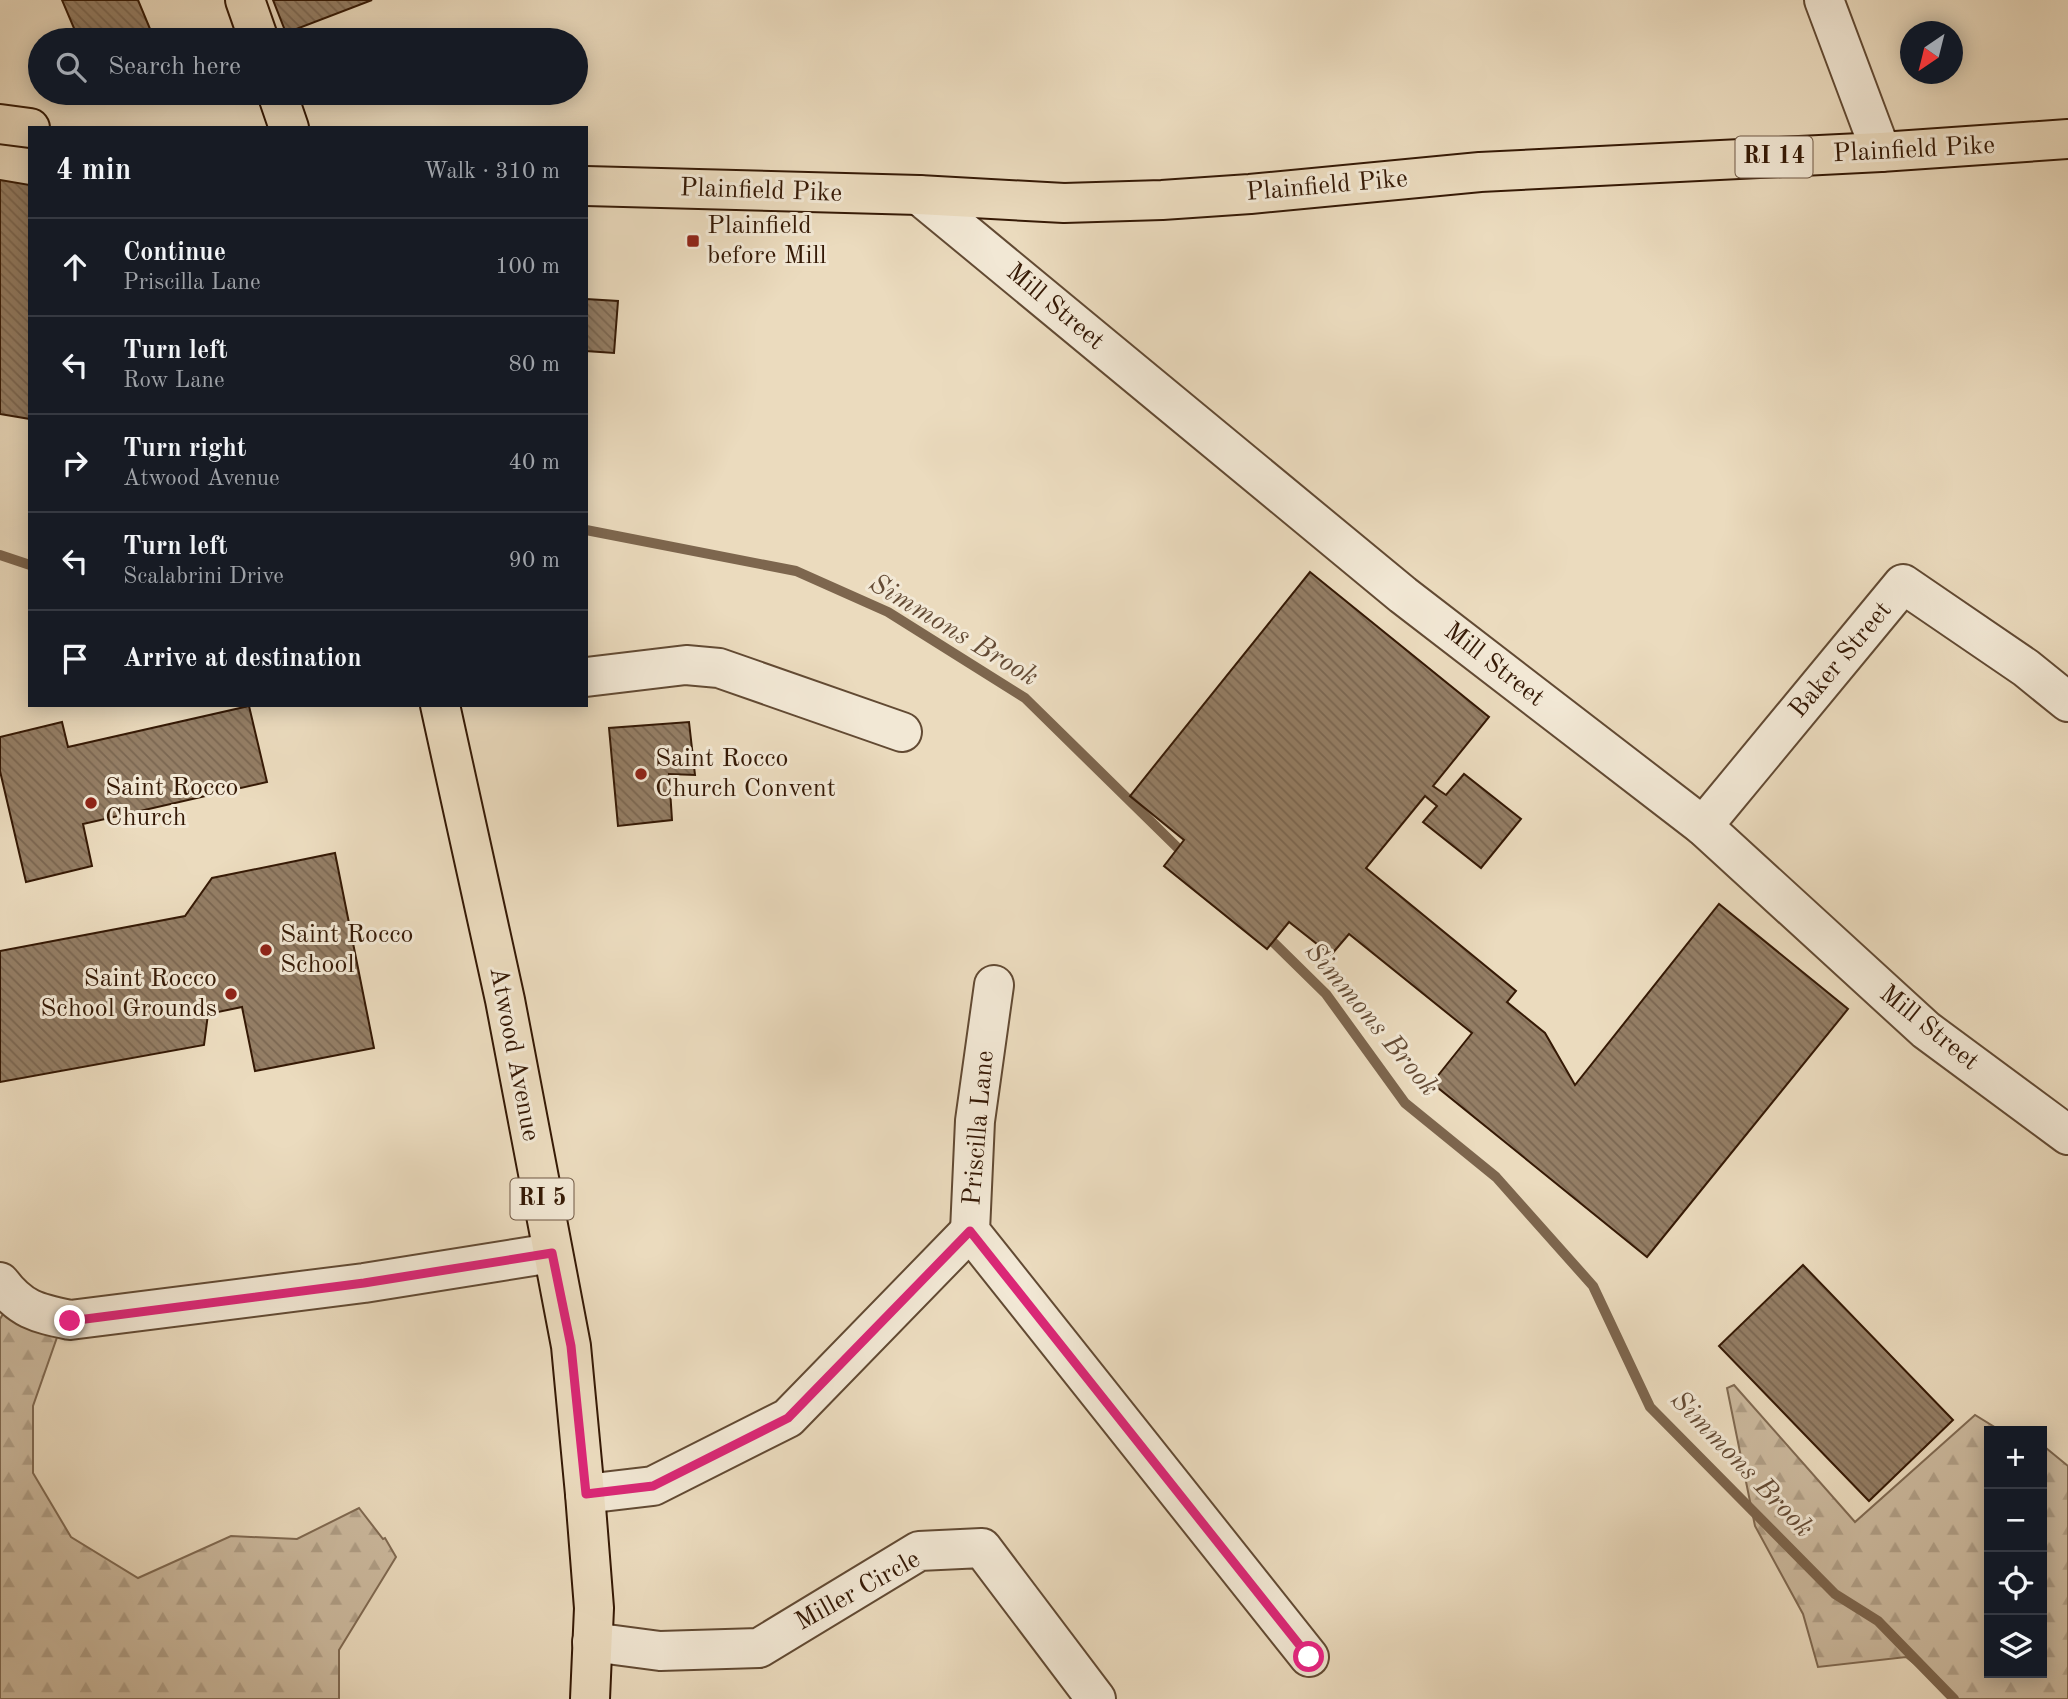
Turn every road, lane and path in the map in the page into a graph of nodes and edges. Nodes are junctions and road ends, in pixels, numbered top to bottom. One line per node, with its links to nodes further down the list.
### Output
1 (245, 0): 3 (main road)
2 (1824, 0): 9 (street)
3 (255, 28)
4 (281, 105): 6 (main road)
5 (0, 124): 7 (main road)
6 (288, 126)
7 (28, 128)
8 (2068, 139): 9 (main road, Plainfield Pike / RI 14)
9 (1881, 152): 11 (main road, Plainfield Pike / RI 14)
10 (588, 186): 11 (main road, Plainfield Pike / RI 14)
11 (919, 195): 16 (street, Mill Street)
12 (588, 677): 15 (street)
13 (2068, 702): 16 (street, Baker Street)
14 (440, 707): 20 (main road, Atwood Avenue / RI 5)
15 (902, 732)
16 (1703, 826): 18 (street, Mill Street)
17 (994, 985): 19 (street, Priscilla Lane)
18 (2068, 1135)
19 (970, 1231): 22 (street); 24 (street, Priscilla Lane)
20 (552, 1253): 21 (street); 22 (main road, Atwood Avenue / RI 5)
21 (0, 1282)
22 (586, 1494): 23 (main road, Atwood Avenue / RI 5)
23 (592, 1642): 25 (main road, Atwood Avenue / RI 5); 26 (street, Miller Circle)
24 (1309, 1657)
25 (590, 1699)
26 (1096, 1699)

